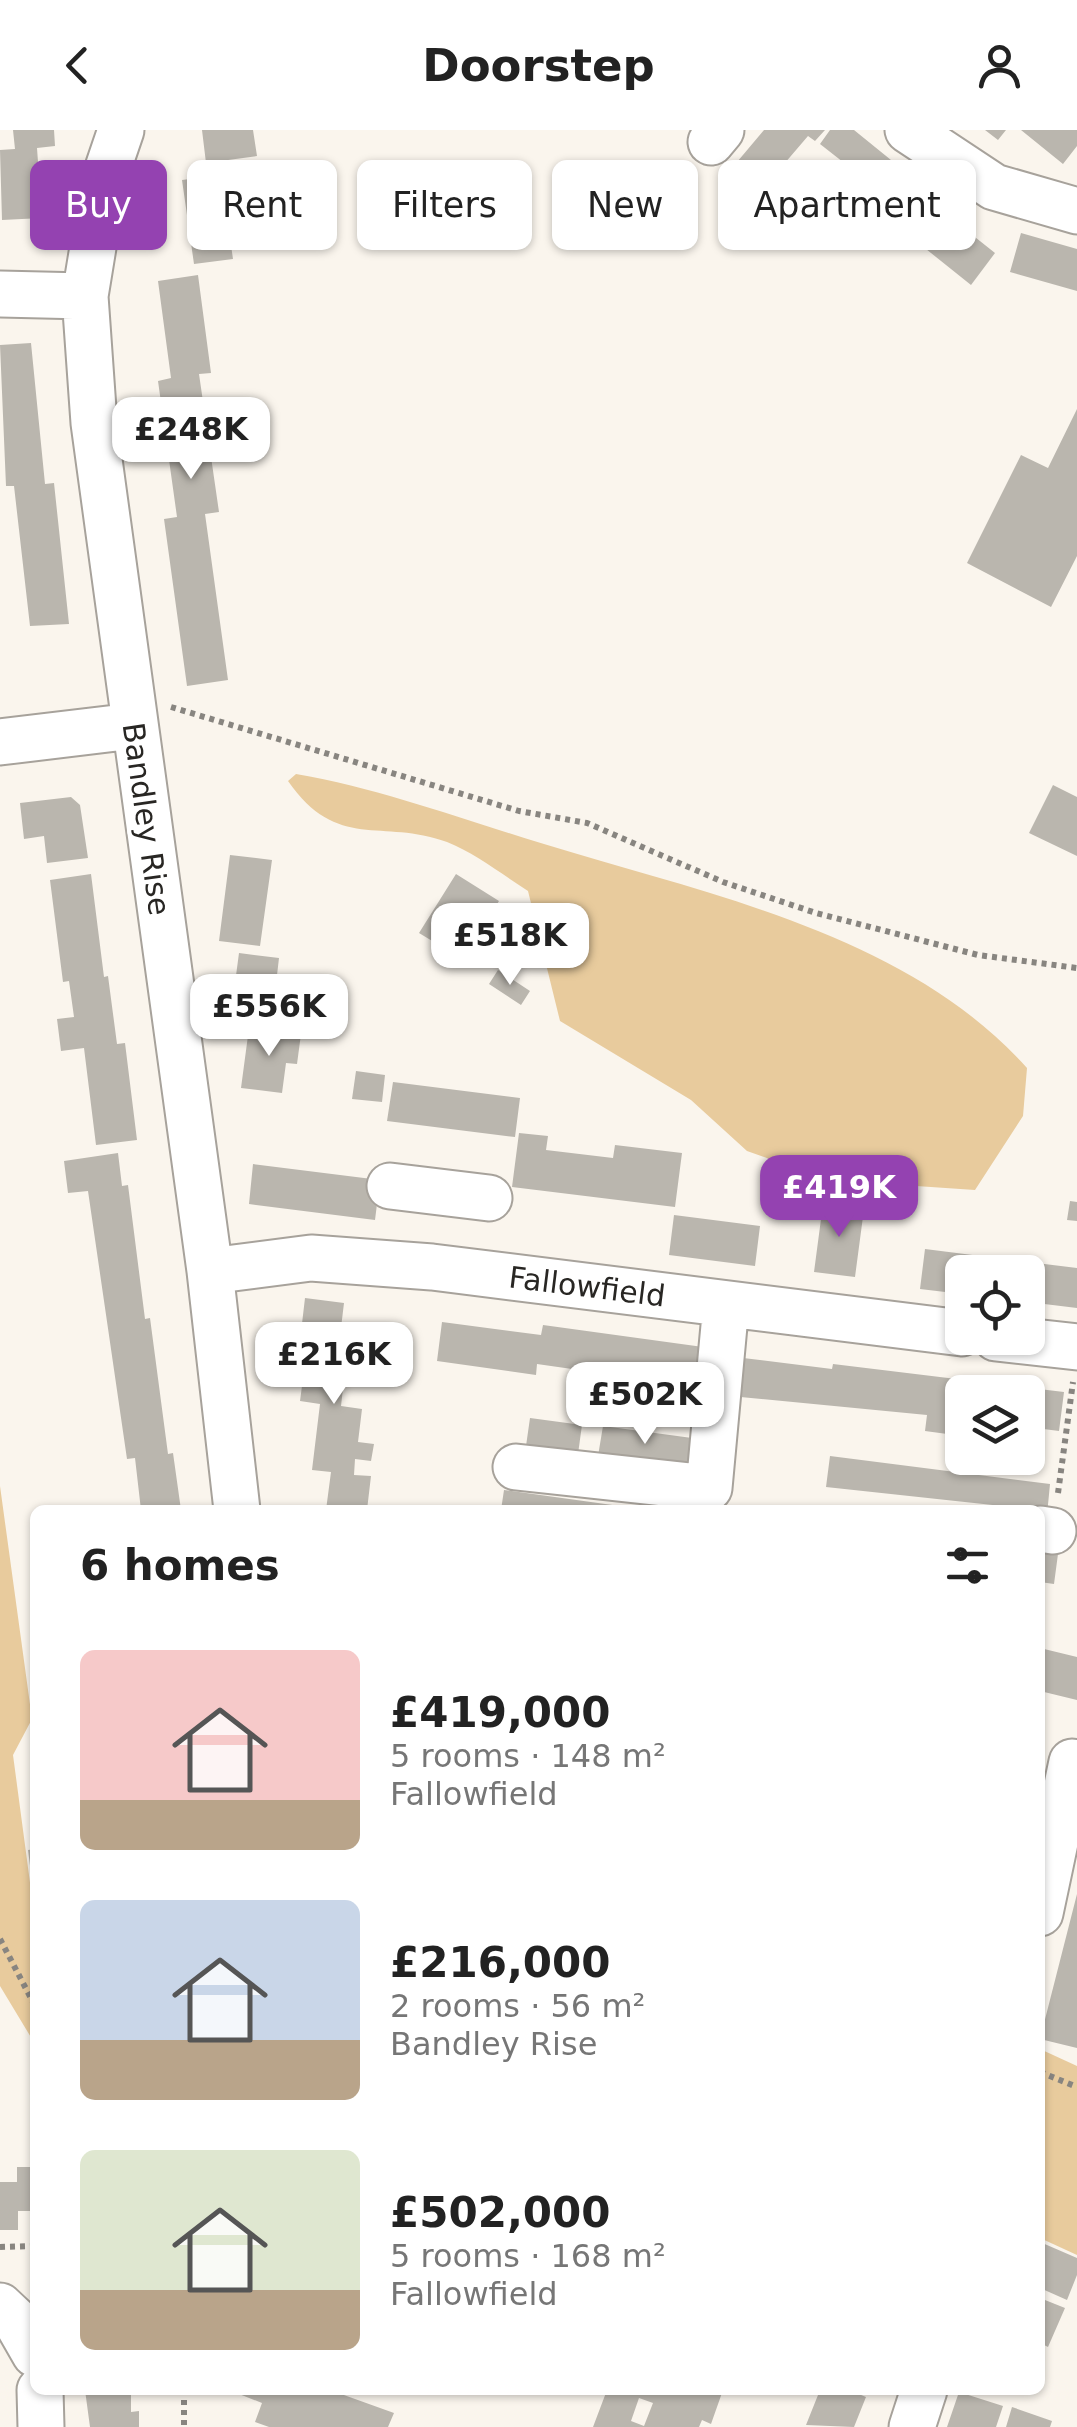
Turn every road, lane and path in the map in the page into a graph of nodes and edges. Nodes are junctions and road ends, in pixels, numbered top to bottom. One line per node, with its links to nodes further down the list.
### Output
1 (121, 130): 5 (street, Bandley Rise)
2 (908, 130): 3 (street)
3 (1077, 211)
4 (0, 294): 5 (street)
5 (84, 296): 6 (street, Bandley Rise)
6 (132, 715): 7 (street); 8 (path); 13 (street, Bandley Rise)
7 (0, 742)
8 (1077, 968)
9 (390, 1186): 10 (street)
10 (440, 1194): 11 (street); 12 (street)
11 (489, 1198)
12 (432, 1267): 13 (street, Fallowfield); 14 (street, Fallowfield)
13 (210, 1271): 19 (street, Bandley Rise)
14 (726, 1304): 15 (street, Fallowfield); 18 (street)
15 (945, 1331)
16 (1045, 1350): 17 (street)
17 (1076, 1358): 20 (path)
18 (516, 1467)
19 (236, 1505)
20 (1047, 1530)
21 (1063, 1759): 22 (street)
22 (1045, 1879)
23 (0, 1939): 24 (path)
24 (30, 1996)
25 (1045, 2074): 26 (path)
26 (1077, 2087)
27 (30, 2246): 28 (path)
28 (0, 2247)
29 (0, 2306): 30 (street)
30 (30, 2345)
31 (40, 2395): 34 (street)
32 (184, 2395): 35 (path)
33 (922, 2395): 36 (street)
34 (42, 2427)
35 (184, 2427)
36 (912, 2427)

